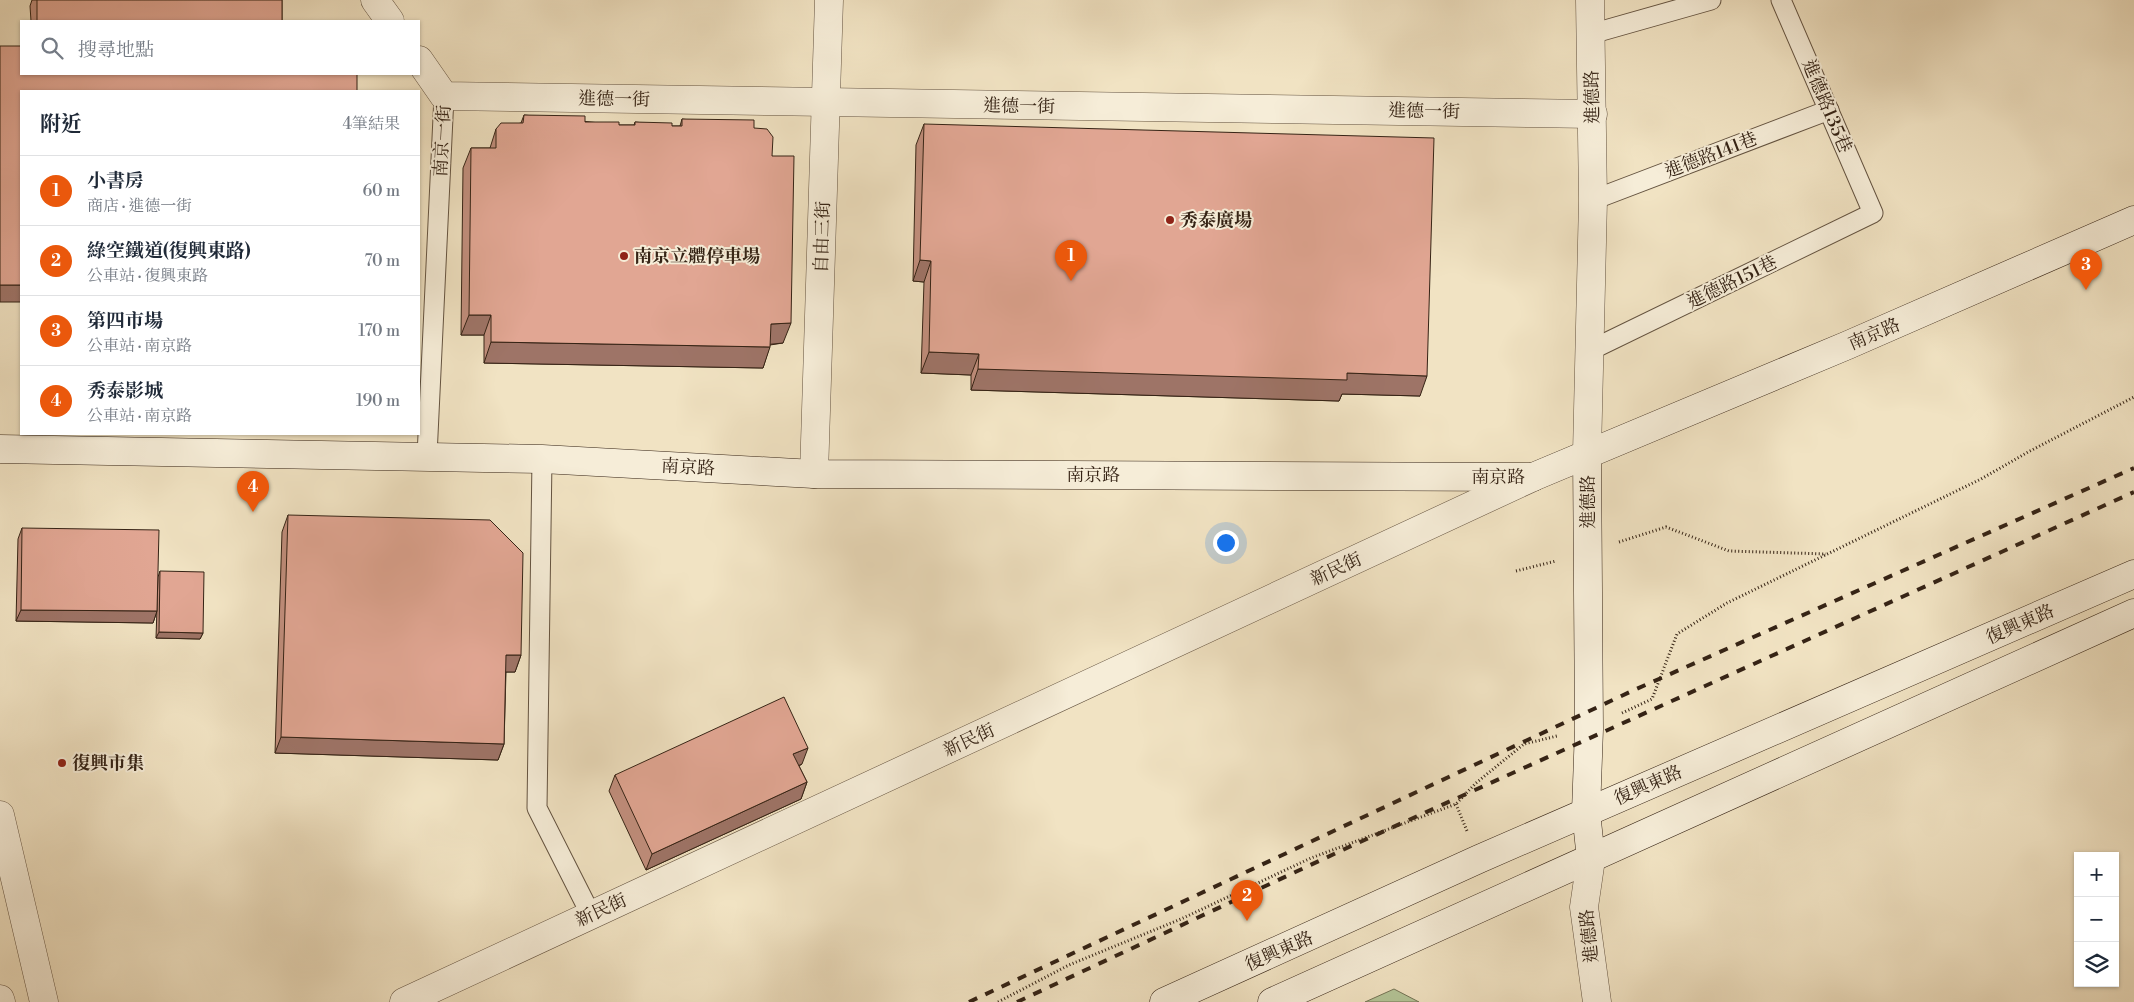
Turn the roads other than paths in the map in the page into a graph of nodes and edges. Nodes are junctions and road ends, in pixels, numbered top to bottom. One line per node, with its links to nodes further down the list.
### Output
1 (375, 0): 6 (street)
2 (830, 0): 10 (street, 自由三街)
3 (1590, 0): 7 (street, 進德路)
4 (1712, 0): 7 (lane)
5 (1781, 0): 11 (lane, 進德路135巷)
6 (389, 20)
7 (1590, 34): 12 (street, 進德路)
8 (420, 61): 9 (street)
9 (444, 96): 10 (street, 進德一街); 19 (lane, 南京一街)
10 (826, 103): 12 (street, 進德一街); 21 (street, 自由三街)
11 (1829, 110): 13 (lane, 進德路141巷); 14 (lane, 進德路135巷)
12 (1593, 114): 13 (street, 進德路)
13 (1593, 200): 16 (street, 進德路)
14 (1873, 213): 16 (lane, 進德路151巷)
15 (2134, 220): 18 (street, 南京路)
16 (1591, 350): 18 (street, 進德路)
17 (0, 449): 19 (street, 南京路)
18 (1587, 453): 22 (street, 南京路); 25 (street, 進德路)
19 (427, 456): 20 (street, 南京路)
20 (542, 459): 21 (street, 南京路); 28 (lane)
21 (814, 474): 22 (street, 南京路)
22 (1533, 477): 28 (street, 新民街)
23 (2134, 574): 25 (street, 復興東路)
24 (2134, 613): 27 (street, 復興東路)
25 (1586, 812): 27 (street, 進德路); 31 (street, 復興東路)
26 (0, 815): 29 (street)
27 (1590, 859): 32 (street, 復興東路); 33 (street, 進德路)
28 (591, 915): 30 (street, 新民街)
29 (44, 1002)
30 (404, 1002)
31 (1164, 1002)
32 (1272, 1002)
33 (1597, 1002)

